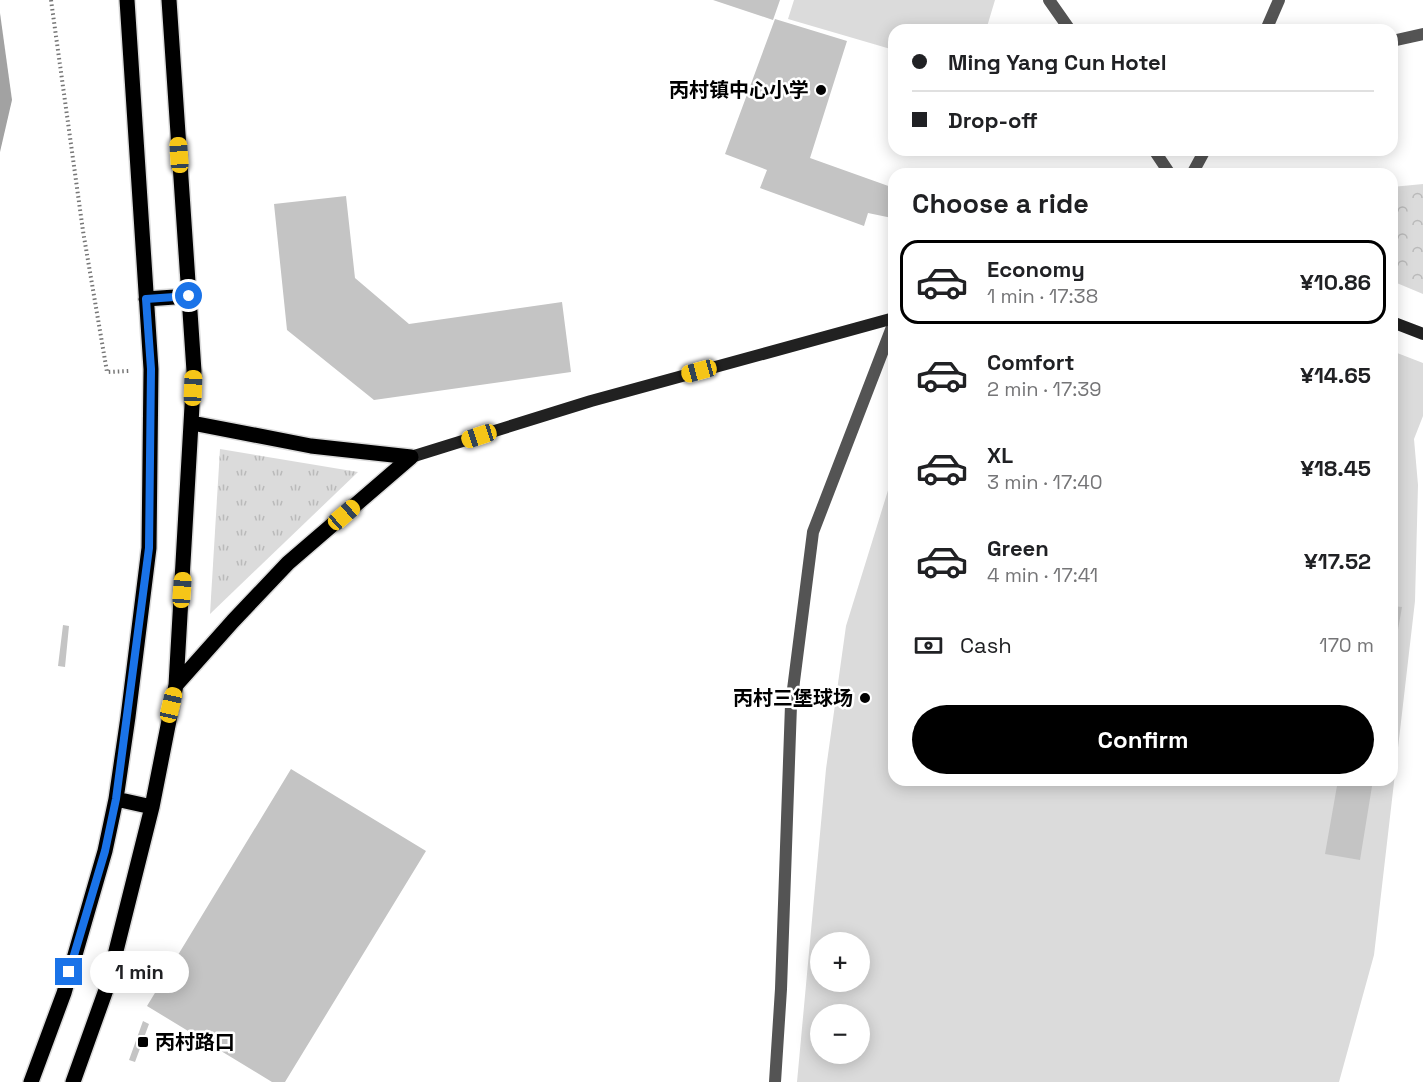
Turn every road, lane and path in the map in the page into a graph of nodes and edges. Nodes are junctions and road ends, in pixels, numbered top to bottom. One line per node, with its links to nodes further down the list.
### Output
1 (51, 0): 16 (path)
2 (127, 0): 11 (main road)
3 (168, 0): 10 (main road)
4 (1050, 0): 6 (street)
5 (1279, 0): 7 (street)
6 (1066, 24)
7 (1269, 24)
8 (1423, 34): 9 (street)
9 (1398, 40)
10 (189, 296): 11 (main road); 17 (main road)
11 (146, 299): 16 (main road)
12 (888, 322): 18 (street)
13 (1398, 324): 14 (street)
14 (1423, 334)
15 (888, 336): 24 (street)
16 (151, 369): 20 (main road)
17 (192, 423): 18 (main road); 19 (main road)
18 (411, 457): 19 (main road)
19 (176, 686): 21 (main road)
20 (116, 799): 21 (main road); 22 (main road)
21 (152, 807): 23 (main road)
22 (31, 1082)
23 (73, 1082)
24 (775, 1082)

